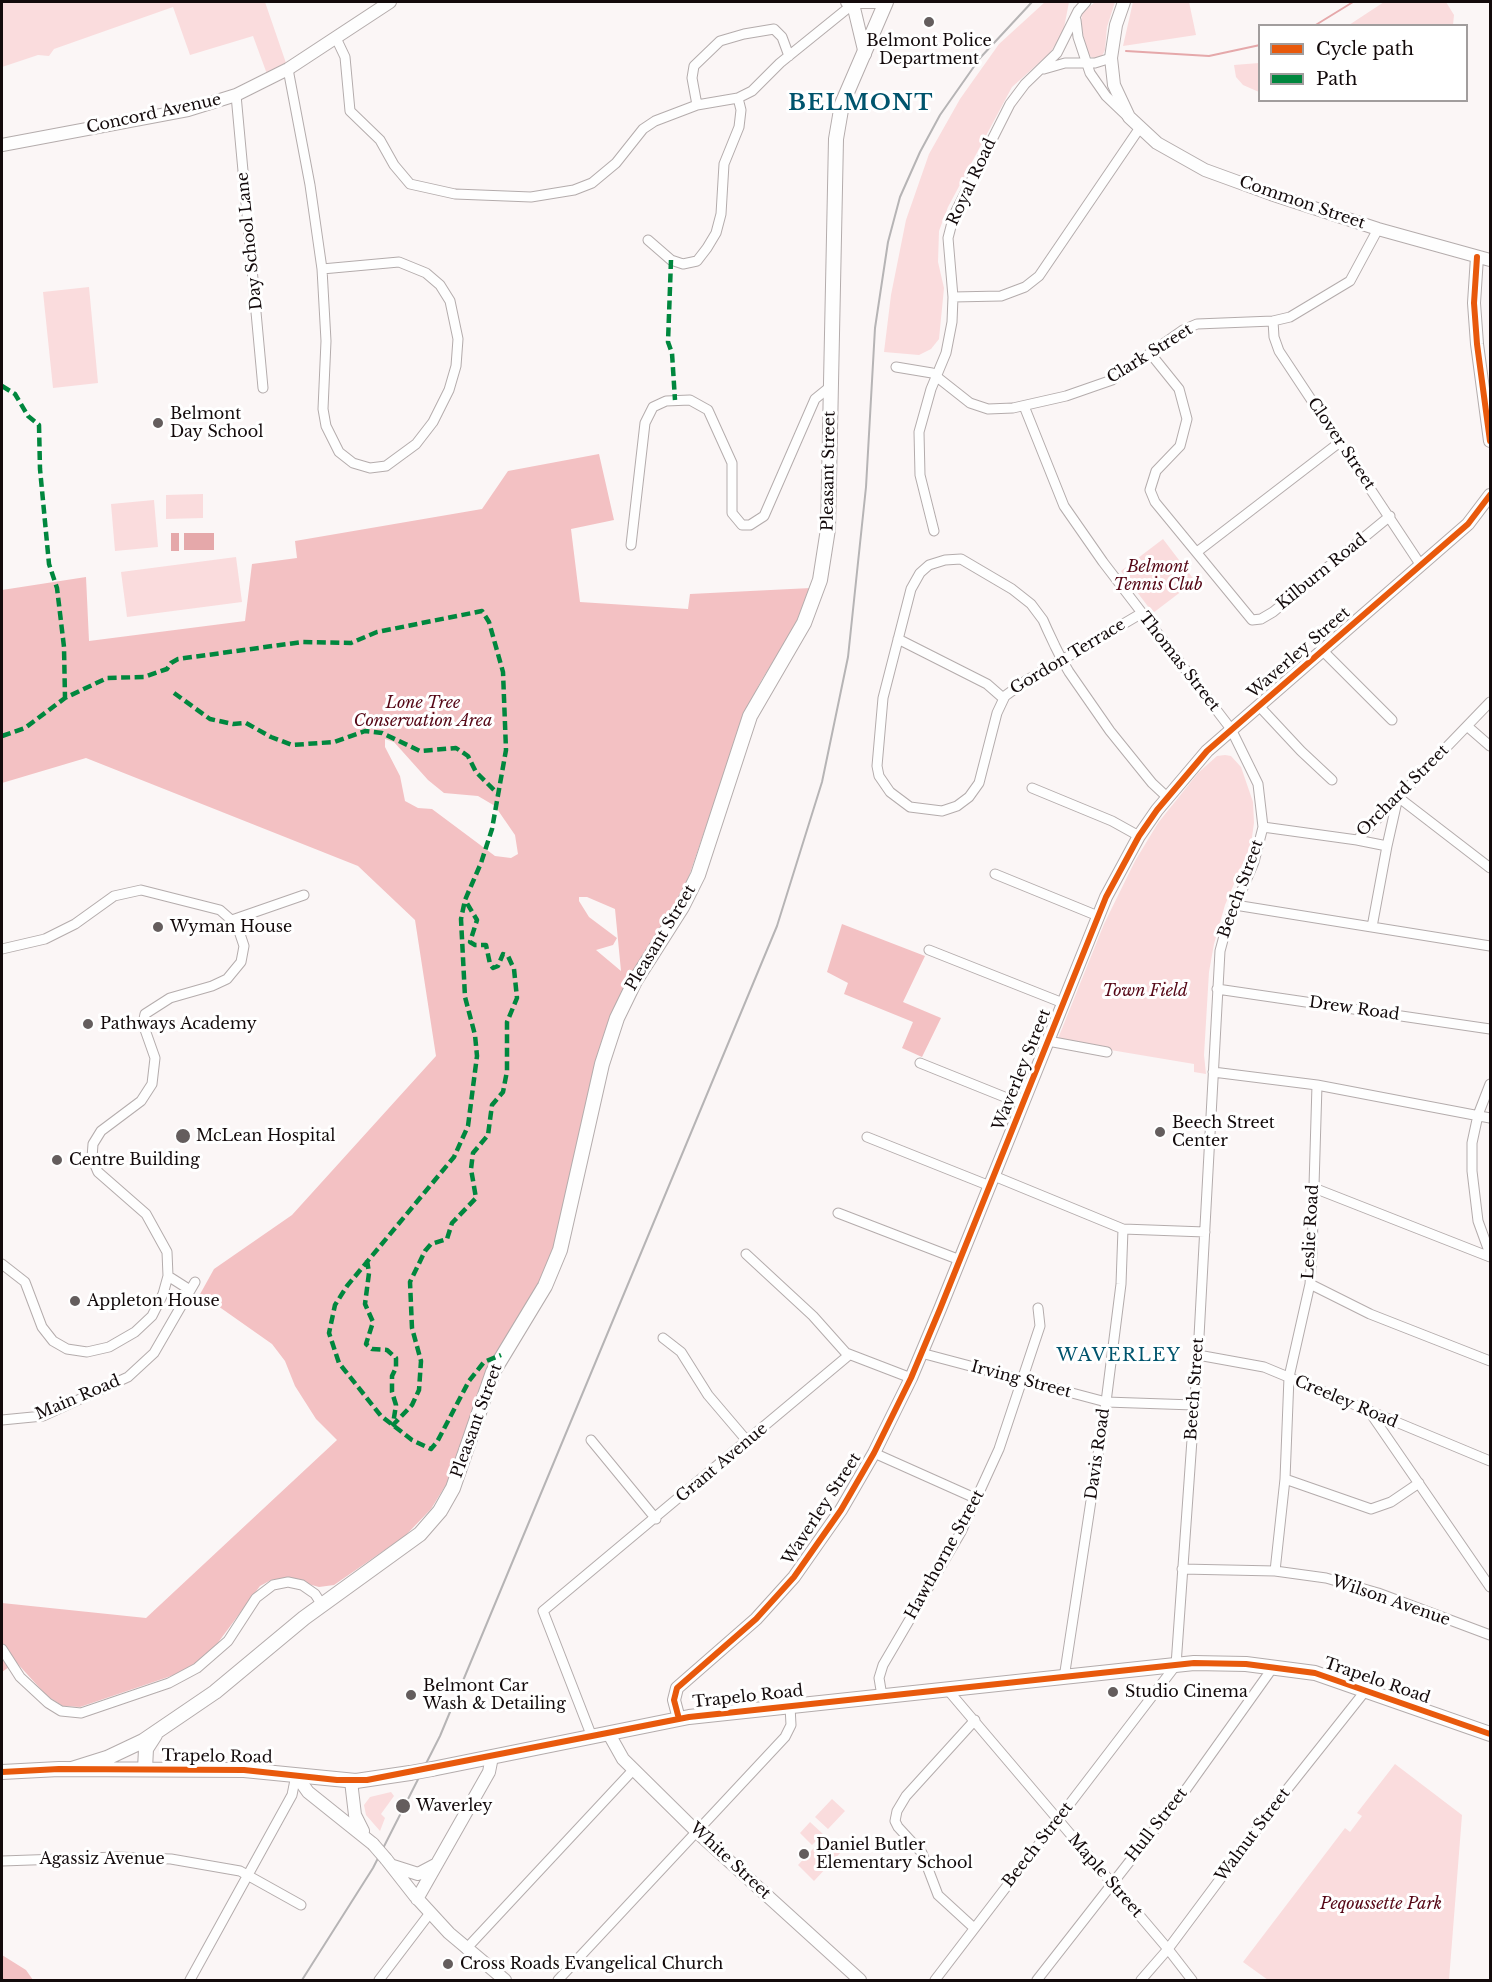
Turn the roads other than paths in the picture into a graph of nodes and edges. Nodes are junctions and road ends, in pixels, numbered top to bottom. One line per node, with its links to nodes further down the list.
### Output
1 (390, 2): 8 (street, Concord Avenue)
2 (876, 2): 6 (street)
3 (886, 2): 9 (main road, Pleasant Street)
4 (1086, 2): 7 (street)
5 (1124, 2): 11 (street, Common Street)
6 (849, 3): 9 (street); 10 (street)
7 (1076, 15): 12 (street, Common Street); 14 (street, Royal Road)
8 (336, 38): 13 (street, Concord Avenue); 17 (street)
9 (865, 54): 31 (main road, Pleasant Street)
10 (789, 56): 16 (street); 17 (street)
11 (1111, 58): 12 (street, Royal Road); 18 (street, Common Street)
12 (1085, 63): 14 (street, Royal Road); 18 (street, Common Street)
13 (288, 69): 15 (street, Concord Avenue); 25 (street)
14 (1040, 72): 26 (street, Royal Road)
15 (236, 95): 20 (street, Concord Avenue); 32 (street, Day School Lane)
16 (738, 98): 17 (street); 22 (street)
17 (697, 105)
18 (1129, 117): 19 (street, Common Street)
19 (1140, 129): 21 (street, Common Street); 26 (street)
20 (2, 145)
21 (1378, 229): 23 (street, Common Street); 27 (street, Clark Street)
22 (648, 240)
23 (1477, 257): 24 (street, Common Street); 34 (street)
24 (1491, 260)
25 (322, 269): 25 (street)
26 (953, 297): 30 (street, Royal Road)
27 (1273, 321): 28 (street, Clark Street); 35 (street, Clover Street)
28 (1150, 353): 33 (street, Clark Street); 40 (street, Kilburn Road)
29 (896, 367): 30 (street, Clark Street)
30 (936, 376): 33 (street, Clark Street); 38 (street, Royal Road)
31 (831, 386): 39 (street); 119 (main road, Pleasant Street)
32 (263, 388)
33 (1024, 406): 42 (street, Thomas Street)
34 (1491, 441)
35 (1340, 442): 37 (street, Clover Street); 40 (street)
36 (1491, 495): 41 (street, Waverley Street)
37 (1390, 516): 40 (street, Kilburn Road); 41 (street, Clover Street)
38 (934, 531)
39 (631, 544)
40 (1197, 552)
41 (1420, 564): 44 (street, Waverley Street)
42 (1142, 614): 45 (street, Gordon Terrace); 51 (street, Thomas Street)
43 (898, 639): 45 (street); 46 (street); 46 (street, Gordon Terrace)
44 (1322, 650): 48 (street, Waverley Street); 49 (street)
45 (1062, 660): 46 (street, Gordon Terrace); 56 (street)
46 (1003, 698)
47 (1491, 702): 50 (street, Orchard Street)
48 (1259, 706): 51 (street, Waverley Street); 53 (street)
49 (1392, 720)
50 (1467, 726): 52 (street); 55 (street, Orchard Street)
51 (1232, 729): 56 (street, Waverley Street); 57 (street, Beech Street)
52 (1491, 746)
53 (1332, 780)
54 (1032, 788): 58 (street)
55 (1398, 796): 59 (street, Orchard Street); 60 (street); 61 (street)
56 (1167, 797): 58 (street, Waverley Street)
57 (1263, 827): 59 (street, Orchard Street); 64 (street, Beech Street)
58 (1140, 836): 65 (street, Waverley Street)
59 (1357, 840): 60 (street)
60 (1387, 846): 67 (street)
61 (1491, 868)
62 (994, 874): 65 (street)
63 (304, 895): 66 (street)
64 (1235, 905): 67 (street); 71 (street, Beech Street)
65 (1098, 916): 72 (street, Waverley Street)
66 (232, 920): 69 (street); 93 (street)
67 (1372, 927): 68 (street)
68 (1491, 946)
69 (2, 949)
70 (929, 950): 72 (street)
71 (1217, 989): 73 (street, Drew Road); 77 (street, Beech Street)
72 (1064, 1003): 74 (street, Waverley Street)
73 (1491, 1029)
74 (1048, 1041): 75 (street); 80 (street, Waverley Street)
75 (1107, 1052)
76 (920, 1063): 80 (street)
77 (1213, 1072): 79 (street); 88 (street, Beech Street)
78 (1491, 1084): 81 (street)
79 (1317, 1085): 81 (street); 85 (street, Leslie Road)
80 (1022, 1104): 84 (street, Waverley Street)
81 (1478, 1115): 82 (street); 90 (street)
82 (1491, 1118)
83 (867, 1137): 84 (street)
84 (992, 1181): 87 (street); 91 (street, Waverley Street)
85 (1314, 1188): 90 (street); 94 (street, Leslie Road)
86 (838, 1213): 91 (street)
87 (1123, 1229): 88 (street); 104 (street, Davis Road)
88 (1205, 1232): 99 (street, Beech Street)
89 (746, 1254): 98 (street)
90 (1491, 1256)
91 (960, 1260): 97 (street, Waverley Street)
92 (2, 1264): 93 (street)
93 (168, 1276): 107 (street, Main Road)
94 (1310, 1284): 100 (street); 101 (street, Leslie Road)
95 (1038, 1308): 103 (street, Hawthorne Street)
96 (663, 1338): 109 (street)
97 (921, 1353): 102 (street, Waverley Street); 103 (street, Irving Street)
98 (849, 1354): 102 (street); 109 (street, Grant Avenue)
99 (1198, 1354): 101 (street, Creeley Road); 105 (street, Beech Street)
100 (1491, 1361)
101 (1289, 1377): 106 (street, Creeley Road); 112 (street, Leslie Road)
102 (910, 1378): 110 (street, Waverley Street)
103 (1023, 1381): 104 (street, Irving Street); 114 (street, Hawthorne Street)
104 (1106, 1402): 105 (street, Irving Street); 124 (street, Davis Road)
105 (1194, 1405): 116 (street, Beech Street)
106 (1370, 1411): 111 (street, Creeley Road); 113 (street)
107 (2, 1420)
108 (591, 1440): 115 (street)
109 (748, 1442): 115 (street, Grant Avenue)
110 (874, 1453): 114 (street); 129 (street, Waverley Street)
111 (1491, 1461)
112 (1285, 1479): 113 (street); 117 (street, Leslie Road)
113 (1419, 1484): 118 (street)
114 (977, 1499): 127 (street, Hawthorne Street)
115 (656, 1519): 134 (street, Grant Avenue)
116 (1182, 1569): 117 (street, Wilson Avenue); 122 (street, Beech Street)
117 (1275, 1571): 120 (street, Wilson Avenue)
118 (1491, 1587)
119 (322, 1605): 121 (street); 133 (main road, Pleasant Street)
120 (1491, 1635)
121 (2, 1648)
122 (1176, 1665): 123 (main road, Trapelo Road); 124 (main road, Trapelo Road); 142 (street, Beech Street)
123 (1274, 1666): 126 (main road, Trapelo Road); 149 (street, Hull Street)
124 (1064, 1678): 125 (main road, Trapelo Road)
125 (947, 1689): 127 (main road, Trapelo Road); 130 (street, Maple Street)
126 (1366, 1690): 132 (main road, Trapelo Road); 155 (street, Walnut Street)
127 (882, 1696): 128 (main road, Trapelo Road)
128 (790, 1706): 129 (main road, Trapelo Road); 143 (street)
129 (679, 1719): 131 (main road, Trapelo Road)
130 (975, 1720): 142 (street, Maple Street); 153 (street)
131 (609, 1734): 134 (main road, Trapelo Road); 138 (street, White Street)
132 (1491, 1734)
133 (155, 1735): 136 (main road, Pleasant Street); 137 (main road)
134 (592, 1737): 135 (main road, Trapelo Road)
135 (492, 1757): 141 (main road, Trapelo Road, bridge); 146 (street)
136 (72, 1769): 137 (main road, Trapelo Road); 139 (main road, Trapelo Road)
137 (145, 1769): 140 (main road, Trapelo Road)
138 (634, 1769): 143 (street, White Street); 154 (street)
139 (2, 1772)
140 (296, 1775): 141 (main road, Trapelo Road); 144 (street); 148 (street)
141 (351, 1781): 144 (street)
142 (1057, 1821): 149 (street, Maple Street); 153 (street, Beech Street)
143 (697, 1832): 159 (street); 160 (street, White Street)
144 (373, 1844): 147 (street, bridge)
145 (2, 1860): 148 (street, Agassiz Avenue)
146 (440, 1861): 147 (street); 150 (street)
147 (389, 1862): 150 (street)
148 (247, 1874): 151 (street, Agassiz Avenue); 156 (street)
149 (1111, 1883): 155 (street, Maple Street); 162 (street, Hull Street)
150 (417, 1899): 152 (street)
151 (301, 1905)
152 (430, 1913): 154 (street); 157 (street)
153 (974, 1928): 161 (street, Beech Street)
154 (466, 1949): 158 (street)
155 (1168, 1949): 163 (street, Walnut Street); 164 (street, Maple Street)
156 (190, 1980)
157 (379, 1980)
158 (505, 1980)
159 (558, 1980)
160 (860, 1980)
161 (935, 1980)
162 (1036, 1980)
163 (1141, 1980)
164 (1192, 1980)

